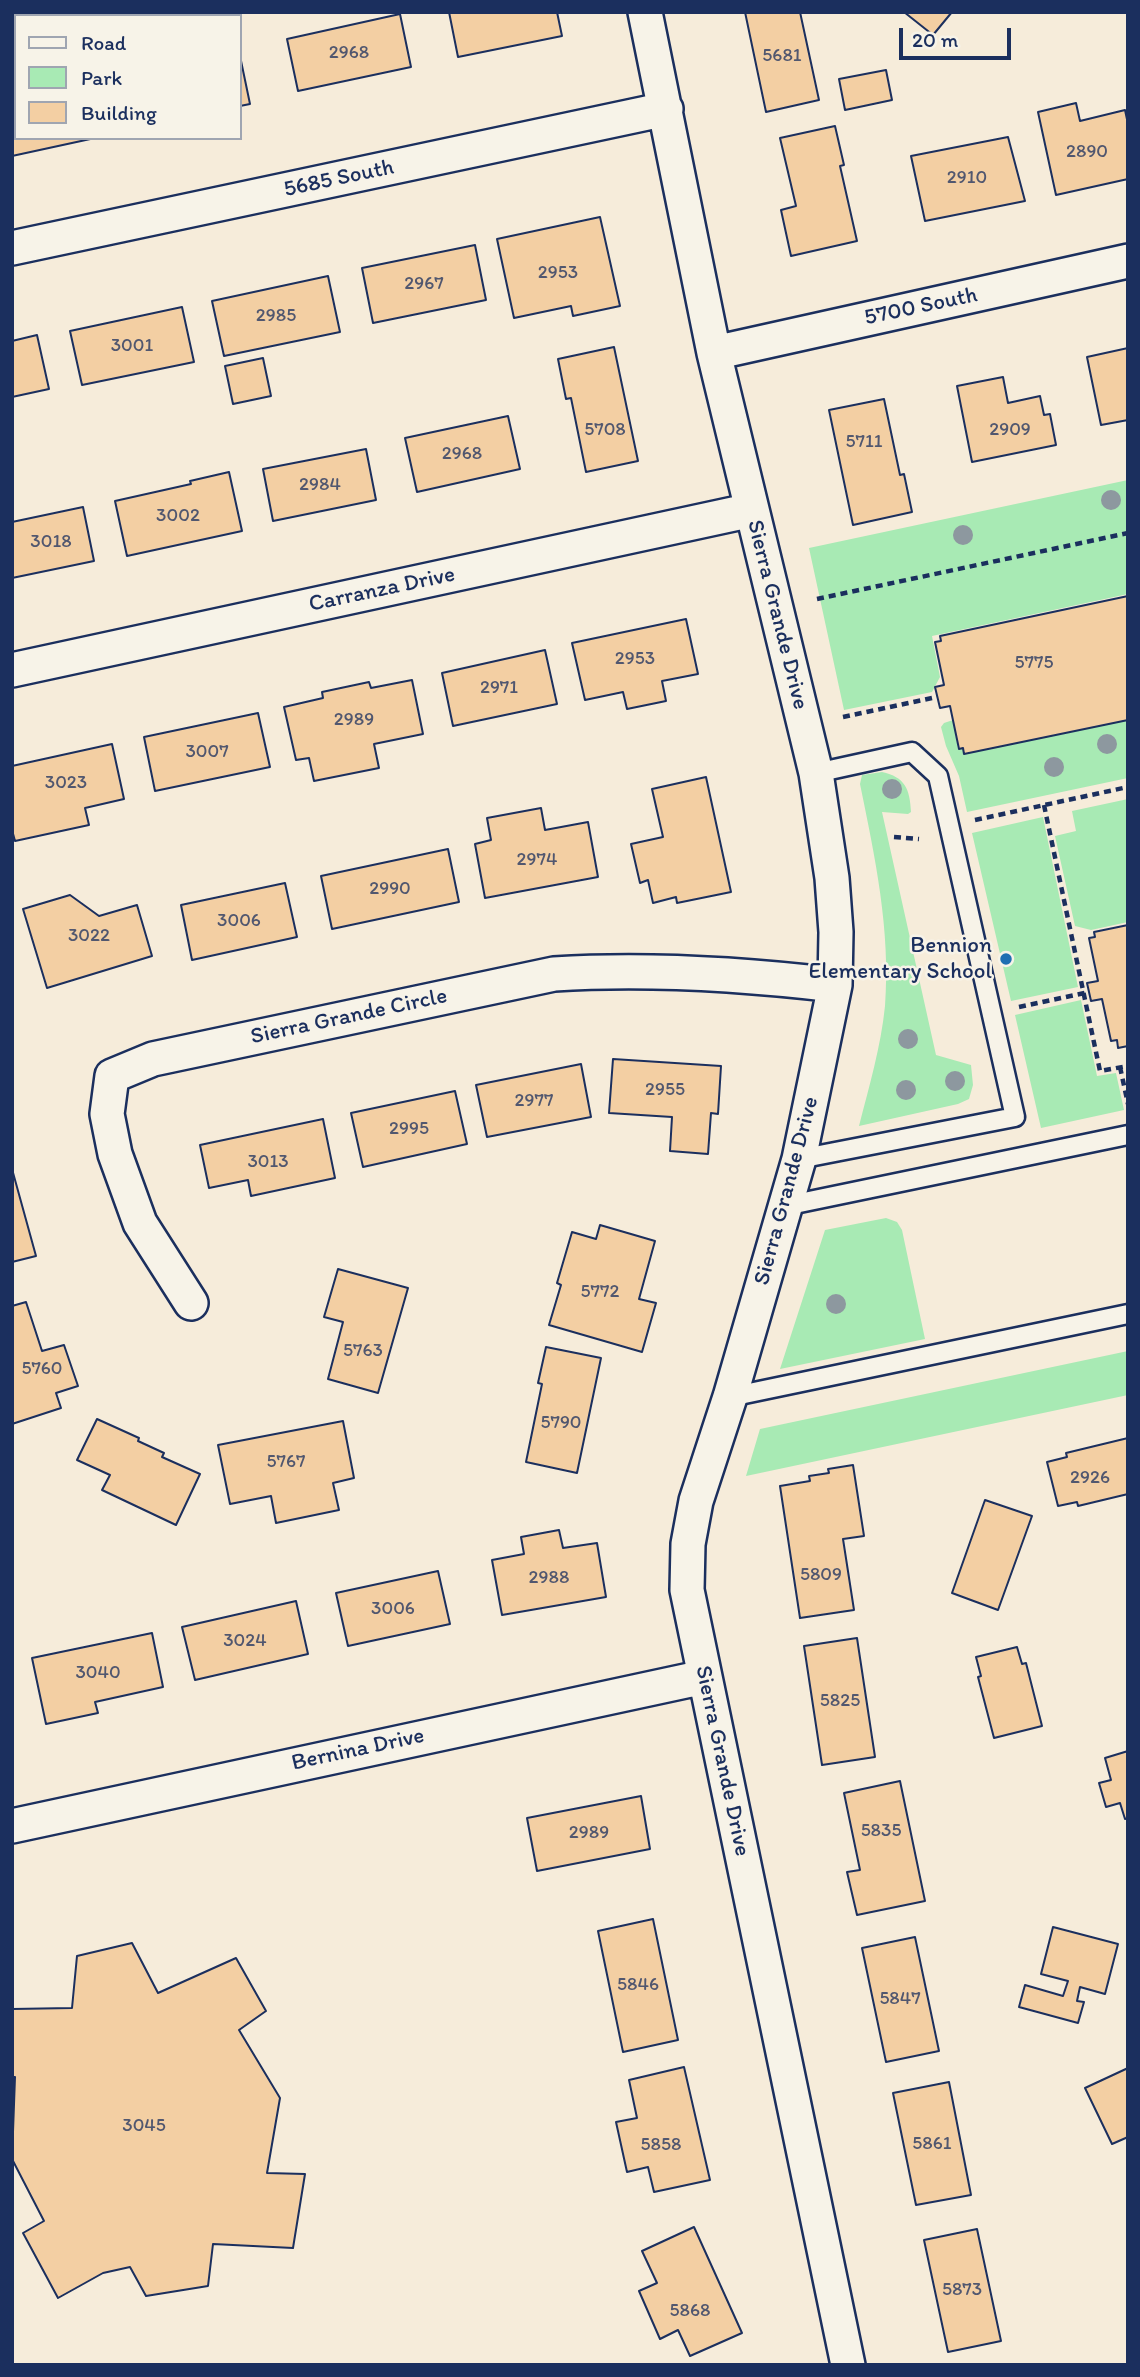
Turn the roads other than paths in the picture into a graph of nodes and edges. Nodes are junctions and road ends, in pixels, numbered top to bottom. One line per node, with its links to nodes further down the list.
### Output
1 (645, 12): 2 (street, Sierra Grande Drive)
2 (666, 109): 3 (street, 5685 South); 5 (street, Sierra Grande Drive)
3 (12, 248)
4 (1128, 261): 5 (street, 5700 South)
5 (714, 353): 6 (street, Sierra Grande Drive)
6 (752, 510): 7 (street, Carranza Drive); 8 (street, Sierra Grande Drive)
7 (12, 670)
8 (816, 773): 9 (street, Sierra Grande Drive); 11 (lane)
9 (835, 985): 11 (street, Sierra Grande Drive); 13 (street, Sierra Grande Circle)
10 (1128, 1135): 12 (lane)
11 (799, 1159): 12 (street, Sierra Grande Drive)
12 (785, 1206): 15 (street, Sierra Grande Drive)
13 (191, 1303)
14 (1128, 1314): 15 (lane)
15 (730, 1397): 16 (street, Sierra Grande Drive)
16 (704, 1677): 17 (street, Bernina Drive); 18 (street, Sierra Grande Drive)
17 (12, 1826)
18 (848, 2365)

